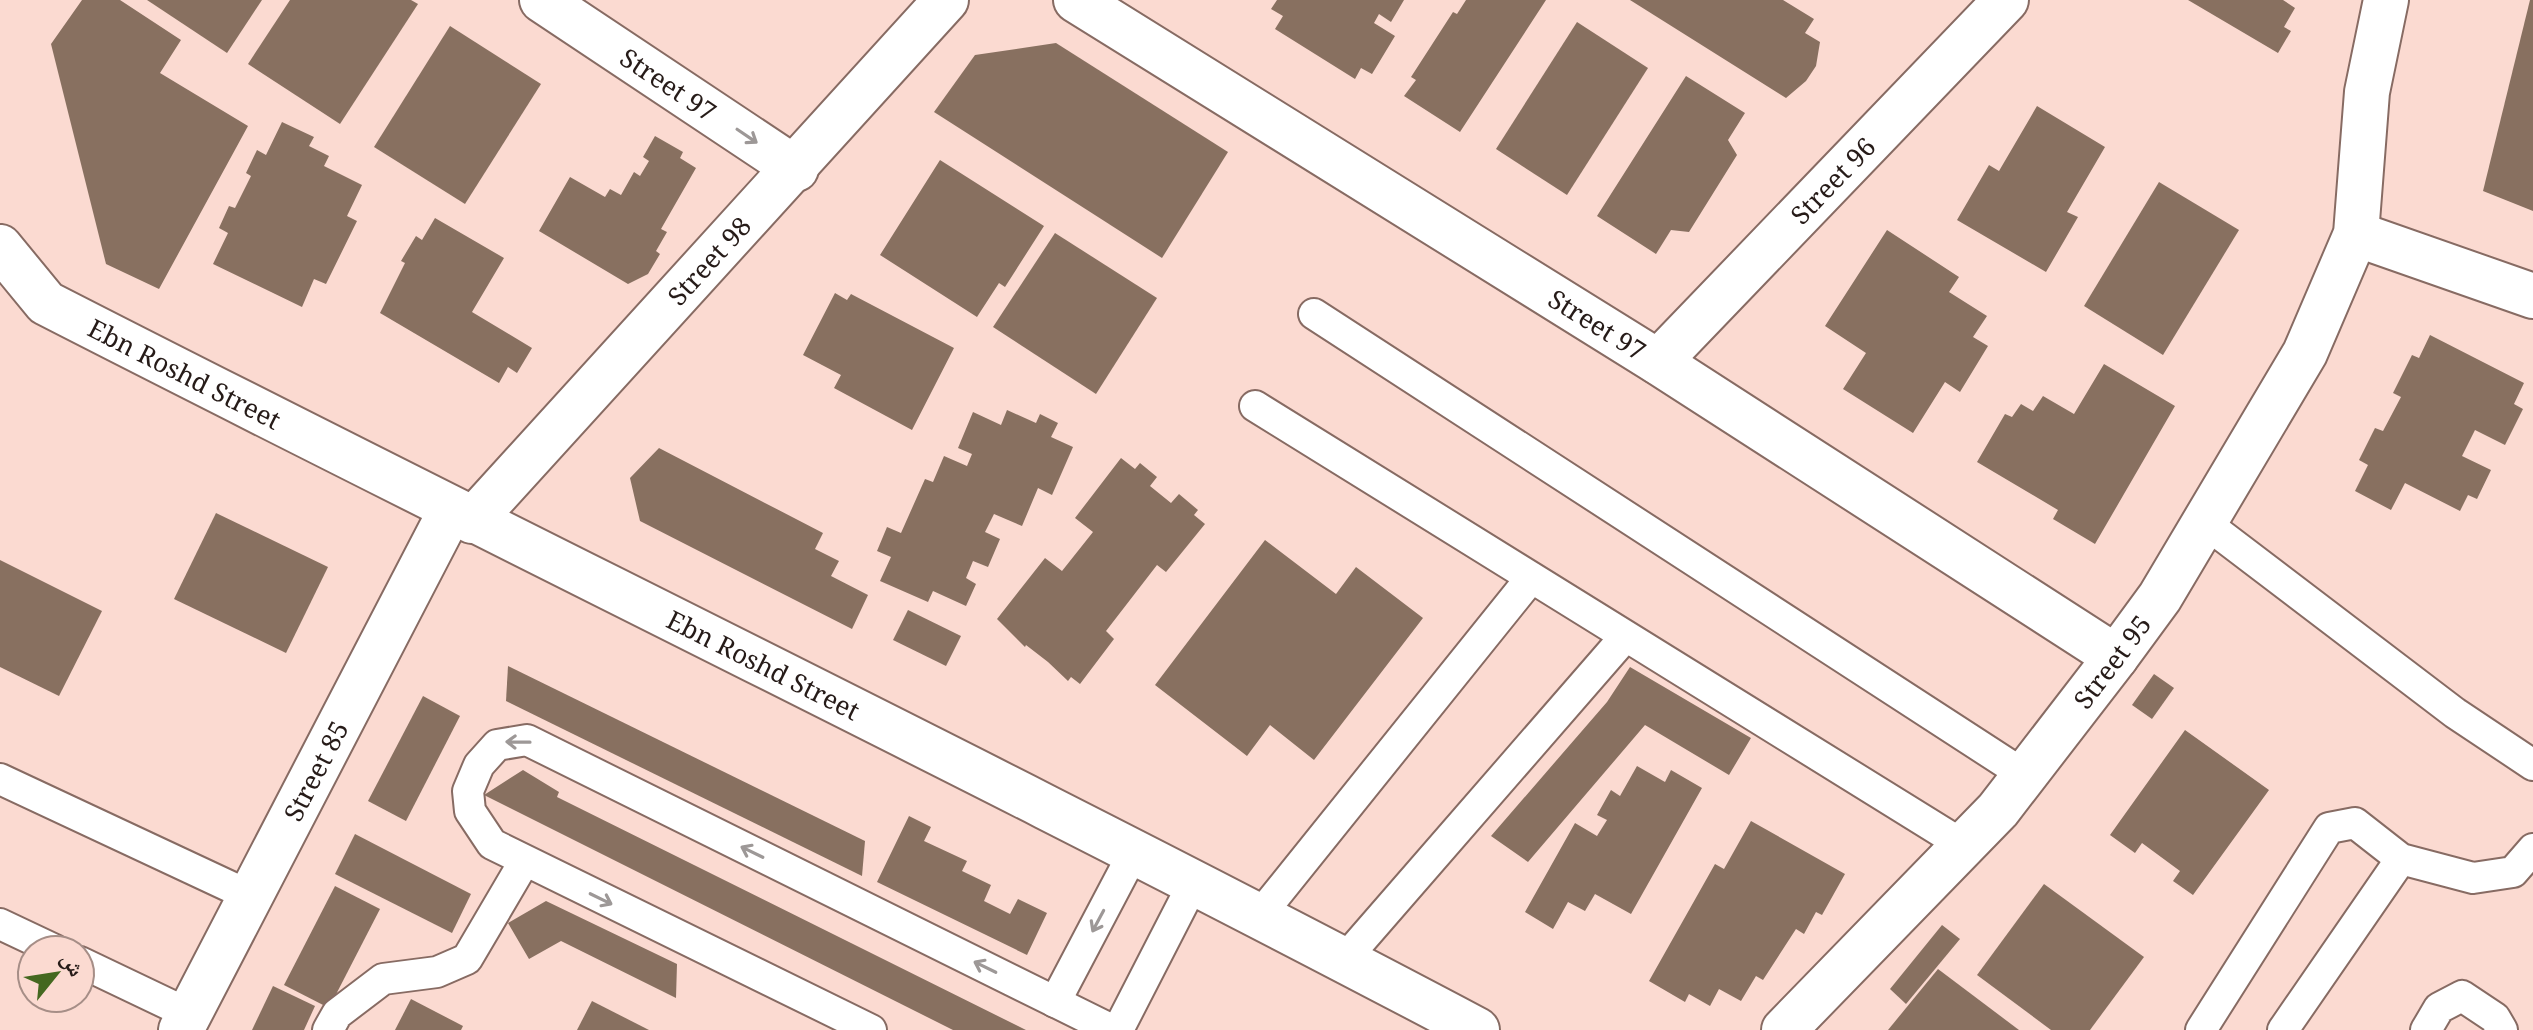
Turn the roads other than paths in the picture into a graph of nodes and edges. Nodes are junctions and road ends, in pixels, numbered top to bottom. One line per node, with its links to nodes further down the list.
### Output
1 (542, 0): 6 (street, Street 97, one-way to 6)
2 (946, 0): 6 (street, Street 98)
3 (1076, 0): 13 (street, Street 97)
4 (2006, 0): 13 (street, Street 96)
5 (2386, 0): 7 (street, Street 95)
6 (796, 169): 15 (street, Street 98)
7 (2356, 234): 9 (street); 16 (street, Street 95)
8 (0, 247): 11 (street, Ebn Roshd Street)
9 (2533, 296)
10 (0, 302): 11 (street, Ebn Roshd Street)
11 (46, 303): 15 (street, Ebn Roshd Street)
12 (1314, 314): 21 (lane)
13 (1658, 362): 19 (street, Street 97)
14 (1255, 406): 17 (lane)
15 (461, 516): 25 (street, Ebn Roshd Street); 29 (street, Street 85)
16 (2204, 522): 19 (street, Street 95); 20 (lane)
17 (1531, 578): 18 (lane); 30 (lane)
18 (1624, 638): 23 (lane); 33 (lane)
19 (2116, 657): 21 (street, Street 95)
20 (2533, 765)
21 (2023, 774): 23 (street, Street 95)
22 (0, 779): 29 (lane)
23 (1963, 845): 41 (street, Street 95)
24 (2533, 849): 26 (lane)
25 (1134, 852): 28 (street, Ebn Roshd Street); 35 (lane, one-way to 35)
26 (2401, 859): 42 (lane); 43 (lane)
27 (524, 862): 35 (lane, one-way to 27); 37 (lane); 38 (lane, one-way to 38)
28 (1194, 882): 30 (street, Ebn Roshd Street); 39 (lane)
29 (248, 895): 36 (street, Street 85)
30 (1260, 915): 33 (street, Ebn Roshd Street)
31 (0, 924): 32 (lane)
32 (21, 934)
33 (1344, 960): 40 (street, Ebn Roshd Street)
34 (96, 971): 36 (lane)
35 (1055, 1002): 39 (lane)
36 (185, 1022)
37 (328, 1030)
38 (871, 1030)
39 (1115, 1030)
40 (1477, 1030)
41 (1784, 1030)
42 (2201, 1030)
43 (2283, 1030)
44 (2426, 1030): 45 (lane)
45 (2502, 1030)

